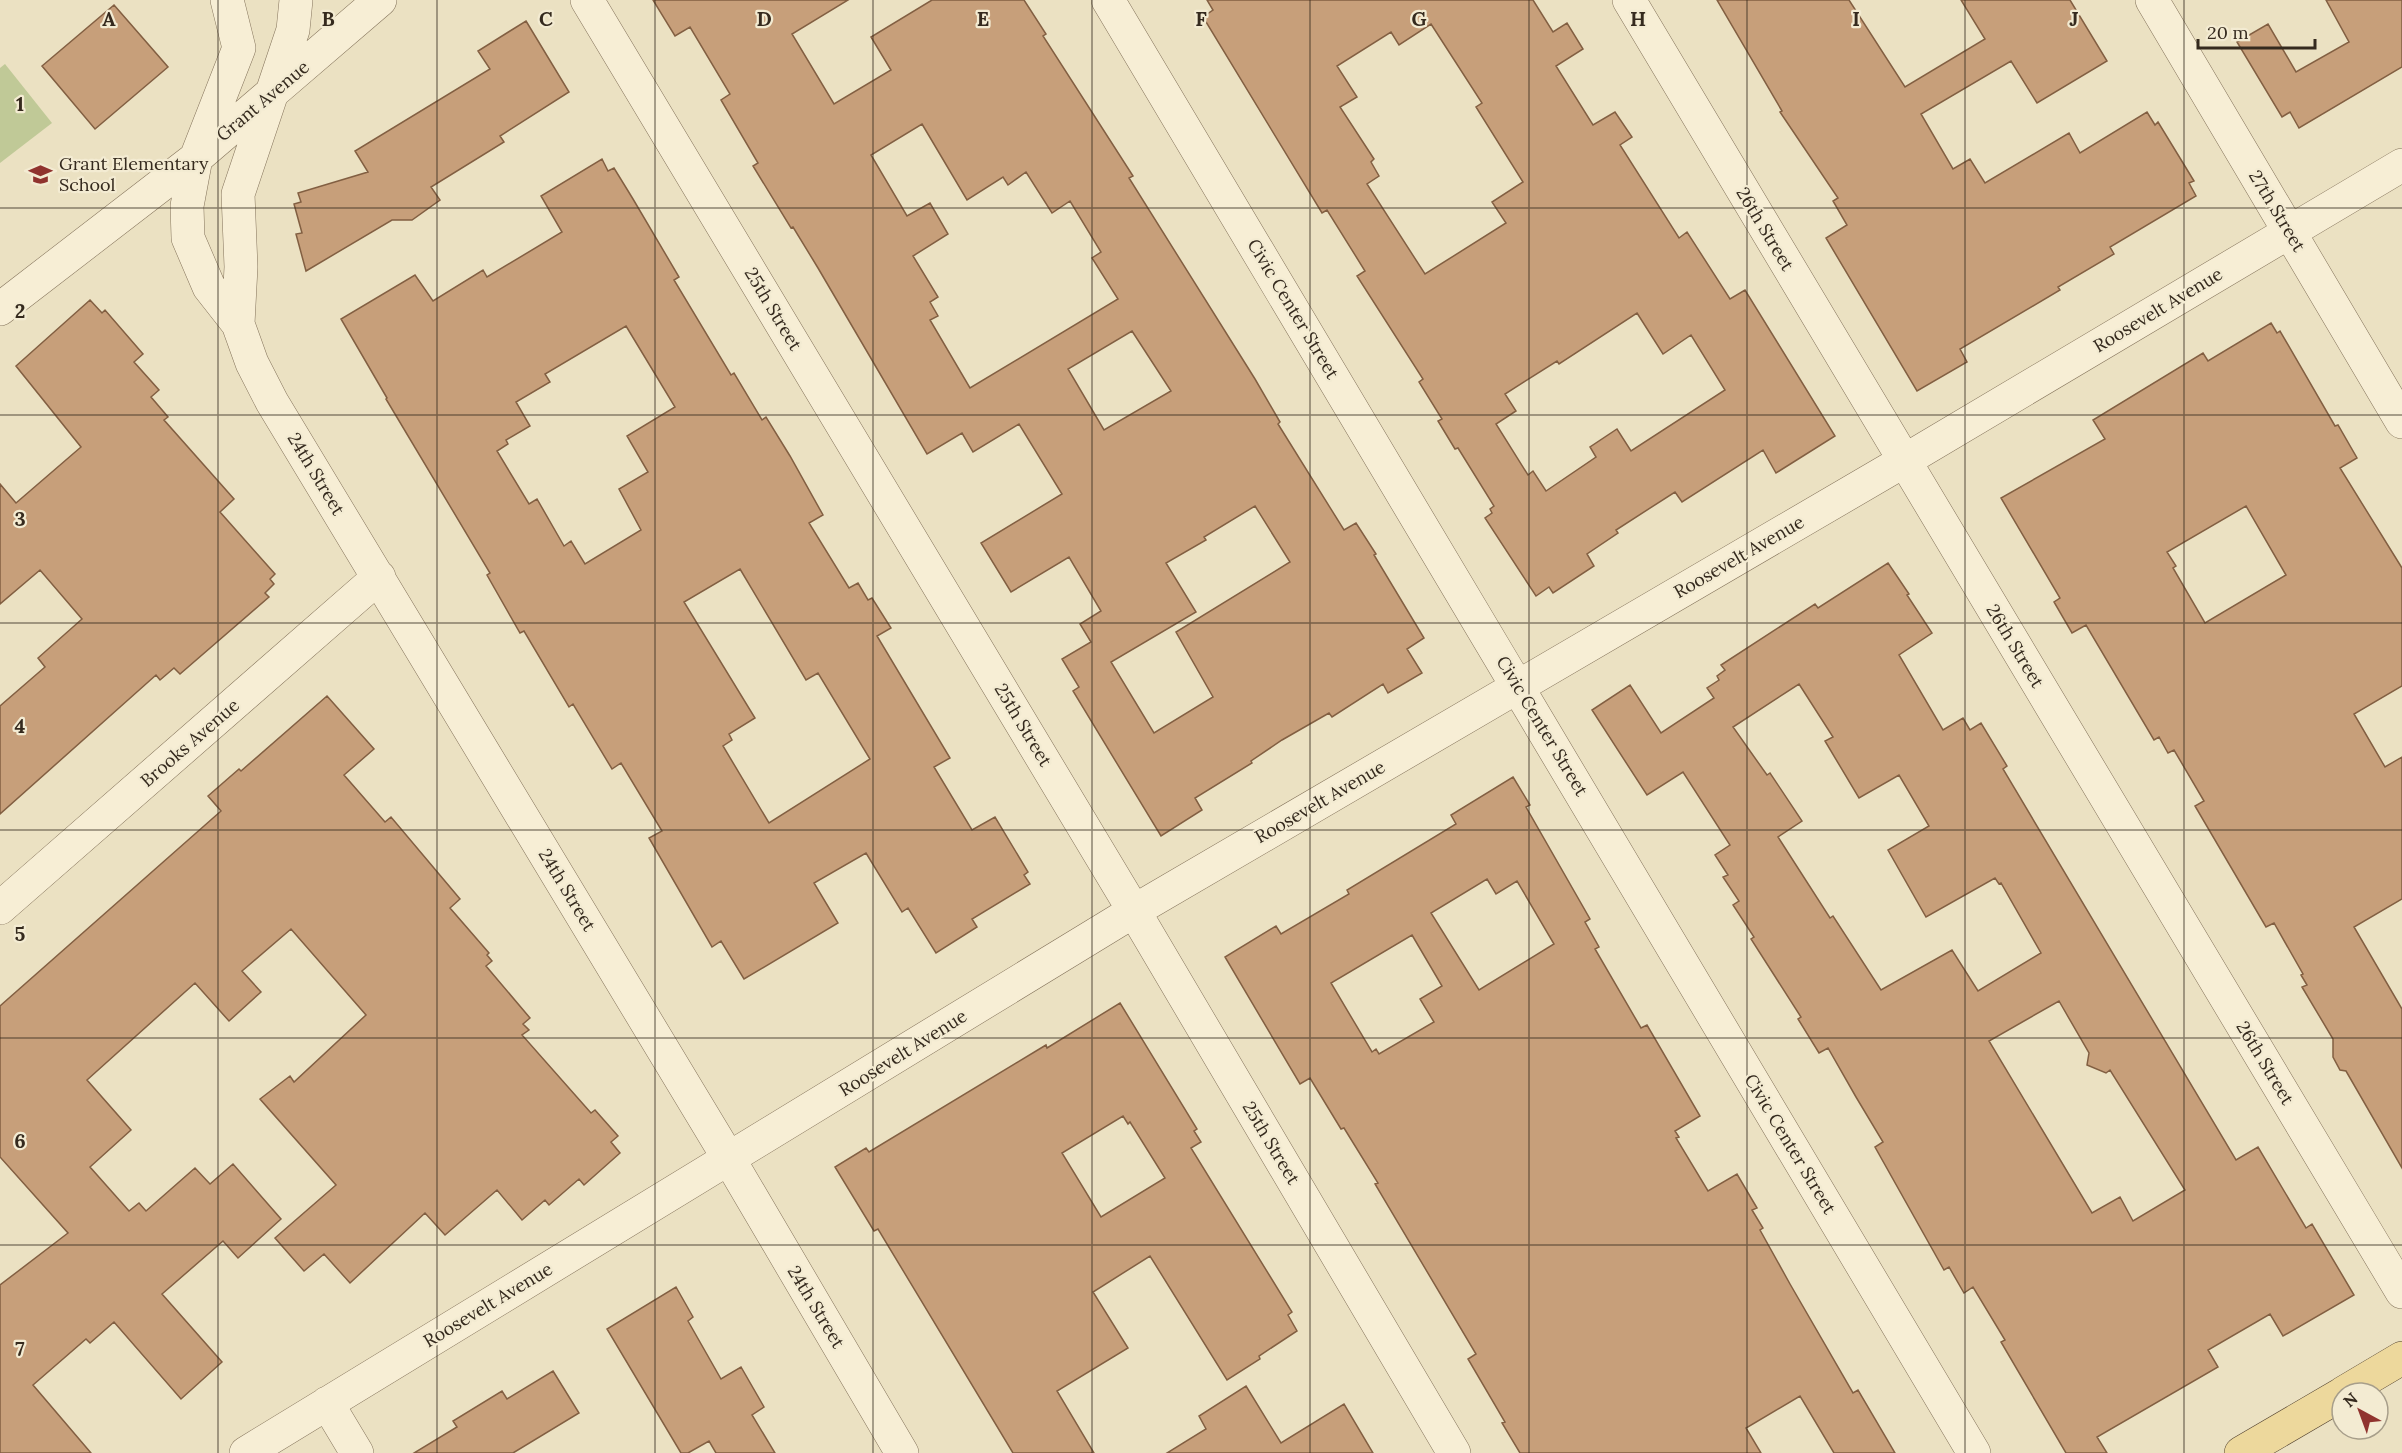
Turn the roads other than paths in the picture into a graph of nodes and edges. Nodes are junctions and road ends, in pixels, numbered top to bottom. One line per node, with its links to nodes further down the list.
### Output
1 (228, 0): 9 (street)
2 (296, 0): 8 (street)
3 (380, 0): 8 (street, Grant Avenue)
4 (587, 0): 19 (street, 25th Street)
5 (1108, 0): 17 (street, Civic Center Street)
6 (1629, 0): 15 (street, 26th Street)
7 (2152, 0): 11 (street, 27th Street)
8 (274, 92): 9 (street, Grant Avenue); 13 (street, 24th Street)
9 (196, 158): 12 (street, Grant Avenue); 13 (street, 24th Street)
10 (2402, 165): 11 (street, Roosevelt Avenue)
11 (2290, 232): 14 (street, 27th Street); 15 (street, Roosevelt Avenue)
12 (0, 309)
13 (238, 324): 16 (street, 24th Street)
14 (2402, 422)
15 (1904, 461): 17 (street, Roosevelt Avenue); 21 (street, 26th Street)
16 (379, 577): 18 (street, Brooks Avenue); 20 (street, 24th Street)
17 (1518, 686): 19 (street, Roosevelt Avenue); 30 (street, Civic Center Street)
18 (0, 908)
19 (1134, 911): 20 (street, Roosevelt Avenue); 29 (street, 25th Street)
20 (729, 1159): 25 (street, Roosevelt Avenue); 28 (street, 24th Street)
21 (2402, 1292)
22 (2402, 1358): 23 (main road)
23 (2363, 1381)
24 (2330, 1401): 31 (main road)
25 (327, 1403): 26 (street, Roosevelt Avenue); 27 (street)
26 (246, 1453)
27 (357, 1453)
28 (902, 1453)
29 (1454, 1453)
30 (1974, 1453)
31 (2241, 1453)

